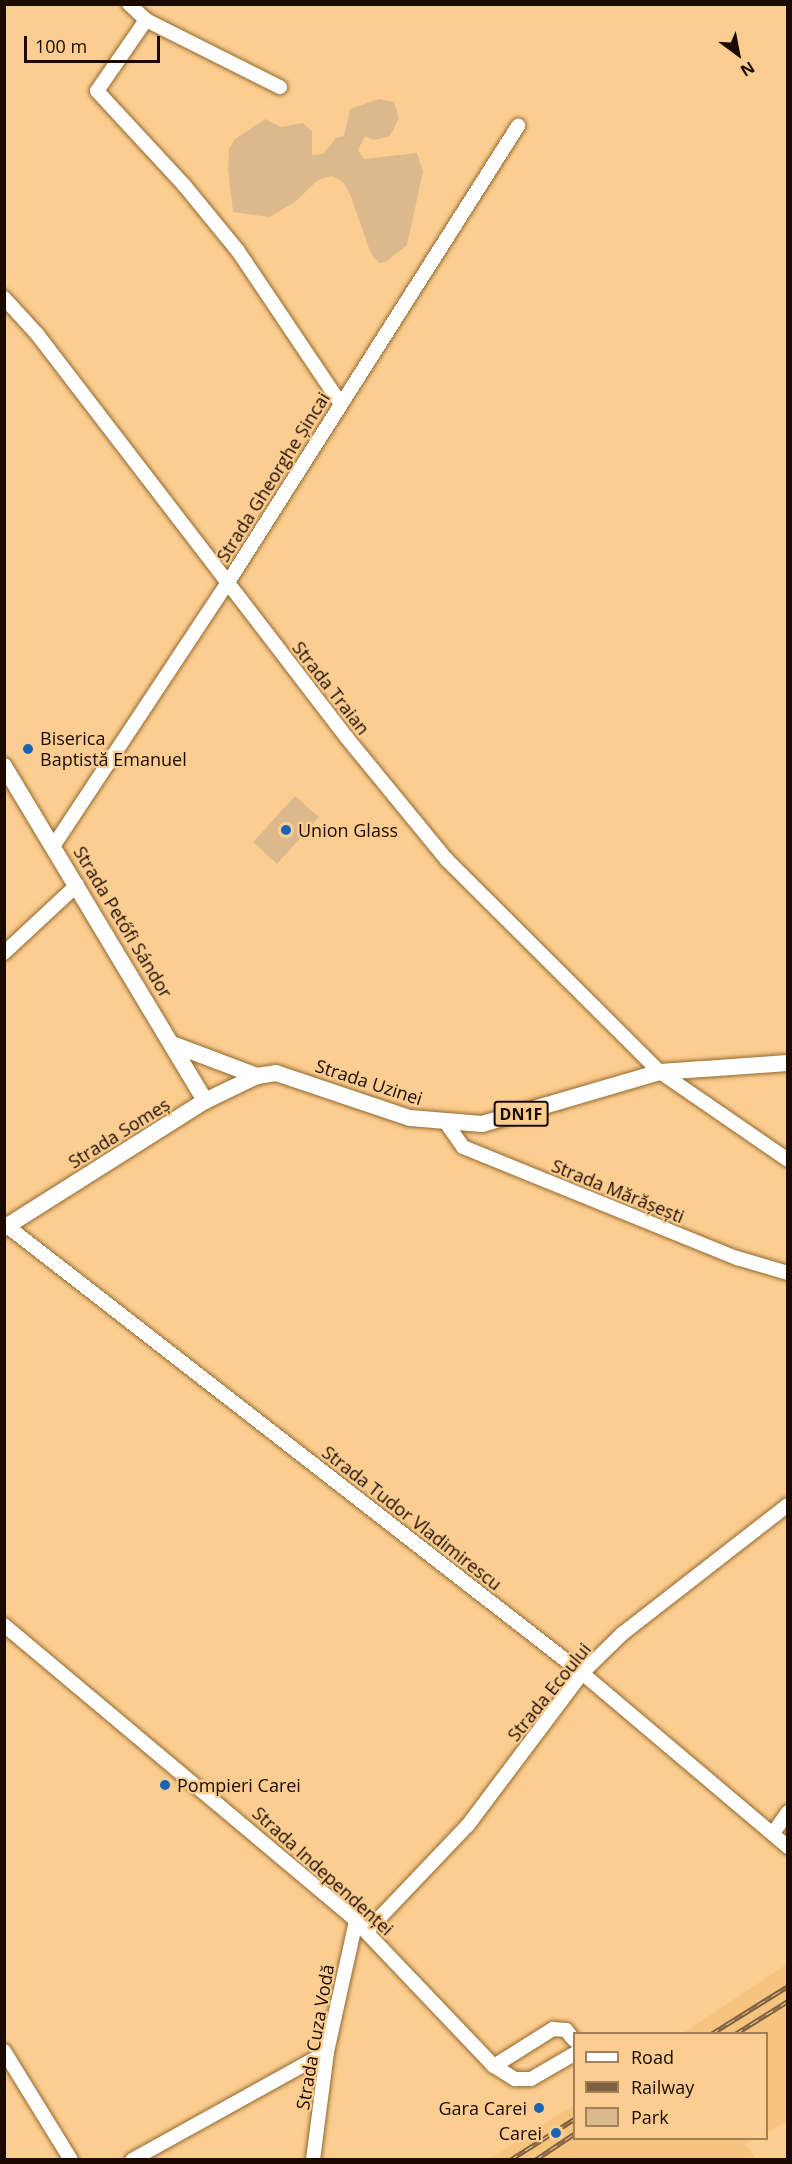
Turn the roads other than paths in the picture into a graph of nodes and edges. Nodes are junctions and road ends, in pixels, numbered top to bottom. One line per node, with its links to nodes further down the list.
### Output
1 (129, 4): 2 (street)
2 (146, 20): 3 (street); 6 (street)
3 (280, 87)
4 (518, 126): 6 (street, Strada Gheorghe Șincai)
5 (4, 298): 7 (street, Strada Traian)
6 (340, 403): 7 (street, Strada Gheorghe Șincai)
7 (227, 584): 9 (street, Strada Gheorghe Șincai); 14 (street, Strada Traian)
8 (4, 765): 9 (main road, Strada Petőfi Sándor)
9 (54, 845): 10 (main road, Strada Petőfi Sándor)
10 (76, 885): 11 (street); 12 (main road, Strada Petőfi Sándor)
11 (4, 953)
12 (175, 1045): 15 (main road); 16 (main road, Strada Petőfi Sándor)
13 (788, 1063): 14 (main road, Strada Uzinei / DN1F)
14 (660, 1072): 17 (main road, Strada Uzinei / DN1F); 18 (street, Strada Traian)
15 (257, 1076): 16 (main road, Strada Someș / DN1F); 17 (main road, Strada Uzinei / DN1F)
16 (205, 1101): 19 (main road, Strada Someș / DN1F)
17 (447, 1124): 20 (street, Strada Mărășești)
18 (788, 1160)
19 (6, 1227): 23 (street, Strada Tudor Vladimirescu)
20 (788, 1274)
21 (788, 1505): 23 (street, Strada Ecoului)
22 (4, 1625): 27 (street, Strada Independenței)
23 (582, 1673): 25 (street, Strada Tudor Vladimirescu); 28 (street, Strada Ecoului)
24 (788, 1812): 25 (street)
25 (773, 1833): 26 (street, Strada Tudor Vladimirescu)
26 (788, 1847)
27 (356, 1921): 28 (street, Strada Independenței); 31 (street, Strada Cuza Vodă)
28 (367, 1931): 33 (street, Strada Independenței)
29 (573, 2039): 33 (street)
30 (4, 2051): 34 (street)
31 (327, 2052): 35 (street); 36 (street, Strada Cuza Vodă)
32 (573, 2055): 33 (street, Strada Independenței)
33 (494, 2066)
34 (71, 2160)
35 (132, 2160)
36 (313, 2160)

